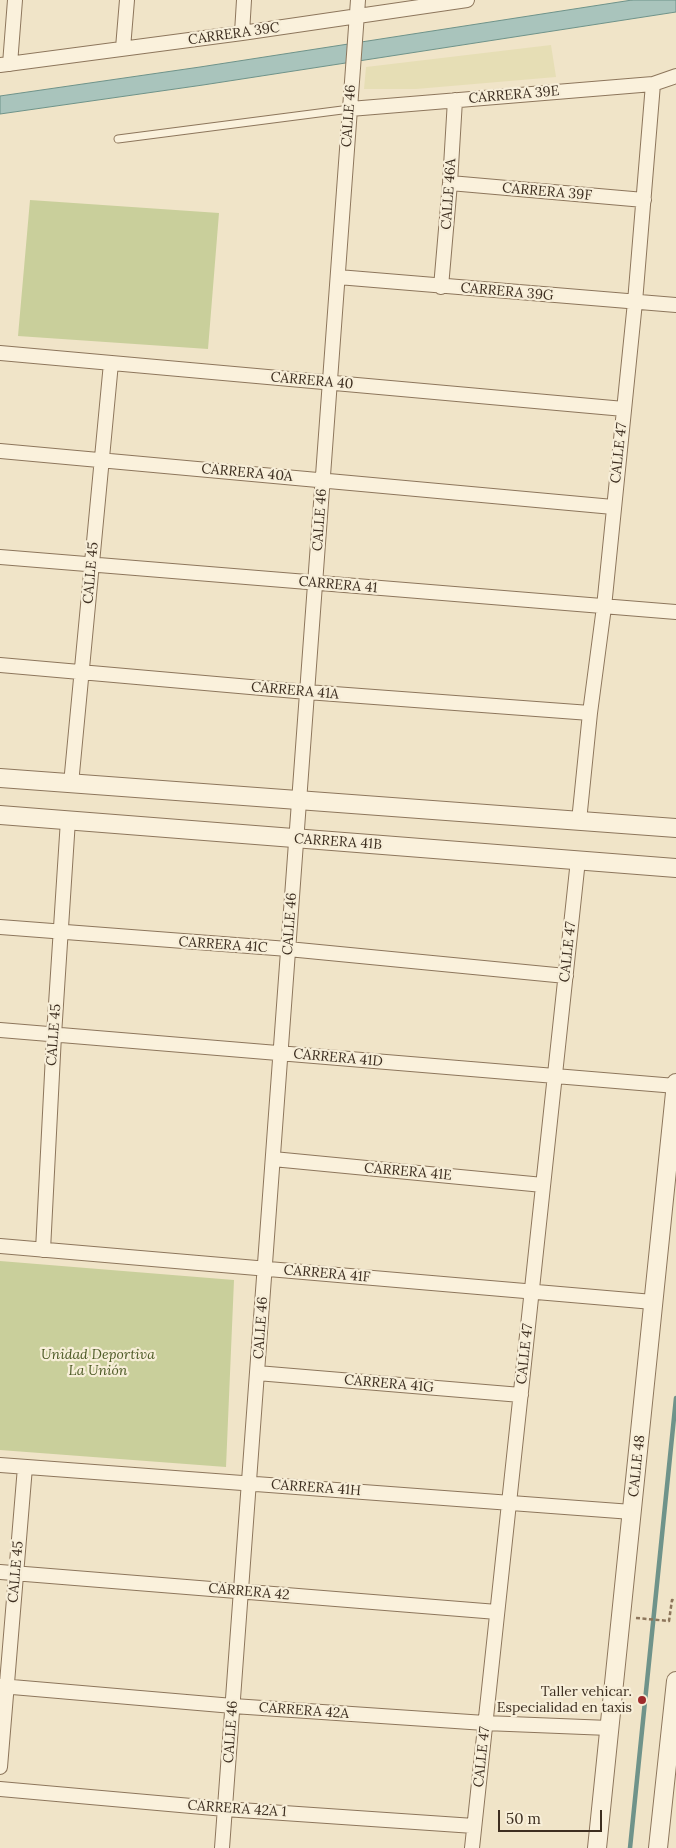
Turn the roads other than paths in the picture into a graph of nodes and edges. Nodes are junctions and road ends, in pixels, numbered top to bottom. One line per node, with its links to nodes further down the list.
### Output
1 (15, 0): 9 (street)
2 (127, 0): 8 (street)
3 (244, 0): 7 (street)
4 (358, 0): 6 (street, CALLE 46)
5 (462, 0): 6 (street, CARRERA 39C)
6 (357, 16): 7 (street, CARRERA 39C); 13 (street, CALLE 46)
7 (242, 33): 8 (street, CARRERA 39C)
8 (123, 48): 9 (street, CARRERA 39C)
9 (5, 64)
10 (676, 76): 11 (street, CARRERA 39E)
11 (653, 84): 12 (street, CARRERA 39E); 16 (street, CALLE 47)
12 (455, 100): 13 (street, CARRERA 39E); 15 (street, CALLE 46A)
13 (350, 109): 14 (lane); 17 (street, CALLE 46)
14 (118, 139)
15 (450, 184): 16 (street, CARRERA 39F); 18 (street, CALLE 46A)
16 (644, 200): 19 (street, CALLE 47)
17 (338, 277): 18 (street, CARRERA 39G); 23 (street, CALLE 46)
18 (441, 287): 19 (street, CARRERA 39G)
19 (635, 302): 20 (street, CARRERA 39G); 24 (street, CALLE 47)
20 (676, 305)
21 (0, 352): 22 (street, CARRERA 40)
22 (111, 362): 23 (street, CARRERA 40); 26 (street, CALLE 45)
23 (330, 383): 24 (street, CARRERA 40); 27 (street, CALLE 46)
24 (624, 409): 28 (street, CALLE 47)
25 (0, 451): 26 (street, CARRERA 40A)
26 (102, 460): 27 (street, CARRERA 40A); 30 (street, CALLE 45)
27 (323, 480): 28 (street, CARRERA 40A); 31 (street, CALLE 46)
28 (613, 507): 32 (street, CALLE 47)
29 (0, 557): 30 (street, CARRERA 41)
30 (92, 564): 31 (street, CARRERA 41); 35 (street, CALLE 45)
31 (315, 583): 32 (street, CARRERA 41); 36 (street, CALLE 46)
32 (604, 607): 33 (street, CARRERA 41); 37 (street, CALLE 47)
33 (676, 612)
34 (0, 664): 35 (street, CARRERA 41A)
35 (82, 673): 36 (street, CARRERA 41A); 39 (street, CALLE 45)
36 (307, 692): 37 (street, CARRERA 41A); 40 (street, CALLE 46)
37 (590, 713): 43 (street, CALLE 47)
38 (0, 778): 39 (street)
39 (71, 784): 40 (street)
40 (299, 800): 43 (street); 45 (street, CALLE 46)
41 (0, 815): 42 (street, CARRERA 41B)
42 (68, 820): 45 (street, CARRERA 41B); 49 (street, CALLE 45)
43 (579, 821): 44 (street)
44 (676, 828)
45 (296, 838): 46 (street, CARRERA 41B); 50 (street, CALLE 46)
46 (578, 860): 47 (street, CARRERA 41B); 51 (street, CALLE 47)
47 (676, 868)
48 (0, 927): 49 (street, CARRERA 41C)
49 (62, 933): 50 (street, CARRERA 41C); 53 (street, CALLE 45)
50 (288, 949): 51 (street, CARRERA 41C); 54 (street, CALLE 46)
51 (566, 976): 55 (street, CALLE 47)
52 (0, 1030): 53 (street, CARRERA 41D)
53 (54, 1035): 54 (street, CARRERA 41D); 60 (street, CALLE 45)
54 (281, 1052): 55 (street, CARRERA 41D); 57 (street, CALLE 46)
55 (555, 1077): 56 (street, CARRERA 41D); 58 (street, CALLE 47)
56 (676, 1084): 63 (street, CALLE 48)
57 (273, 1159): 58 (street, CARRERA 41E); 61 (street, CALLE 46)
58 (543, 1184): 62 (street, CALLE 47)
59 (0, 1246): 60 (street, CARRERA 41F)
60 (43, 1250): 61 (street, CARRERA 41F)
61 (265, 1269): 62 (street, CARRERA 41F); 64 (street, CALLE 46)
62 (532, 1292): 63 (street, CARRERA 41F); 65 (street, CALLE 47)
63 (653, 1302): 70 (street, CALLE 48)
64 (257, 1373): 65 (street, CARRERA 41G); 68 (street, CALLE 46)
65 (521, 1395): 69 (street, CALLE 47)
66 (0, 1465): 67 (street, CARRERA 41H)
67 (25, 1467): 68 (street, CARRERA 41H); 72 (street, CALLE 45)
68 (249, 1484): 69 (street, CARRERA 41H); 73 (street, CALLE 46)
69 (509, 1502): 70 (street, CARRERA 41H); 74 (street, CALLE 47)
70 (632, 1512): 79 (street, CALLE 48)
71 (0, 1572): 72 (street, CARRERA 42)
72 (16, 1573): 73 (street, CARRERA 42); 76 (street, CALLE 45)
73 (241, 1592): 74 (street, CARRERA 42); 77 (street, CALLE 46)
74 (497, 1612): 78 (street, CALLE 47)
75 (676, 1681): 87 (street)
76 (3, 1686): 77 (street, CARRERA 42A); 80 (street, CALLE 45)
77 (233, 1706): 78 (street, CARRERA 42A); 82 (street, CALLE 46)
78 (485, 1723): 79 (street, CARRERA 42A); 83 (street, CALLE 47)
79 (609, 1728): 86 (street, CALLE 48)
80 (0, 1767)
81 (0, 1789): 82 (street, CARRERA 42A 1)
82 (225, 1809): 83 (street, CARRERA 42A 1); 84 (street, CALLE 46)
83 (474, 1826): 85 (street, CALLE 47)
84 (222, 1848)
85 (472, 1848)
86 (597, 1848)
87 (658, 1848)

